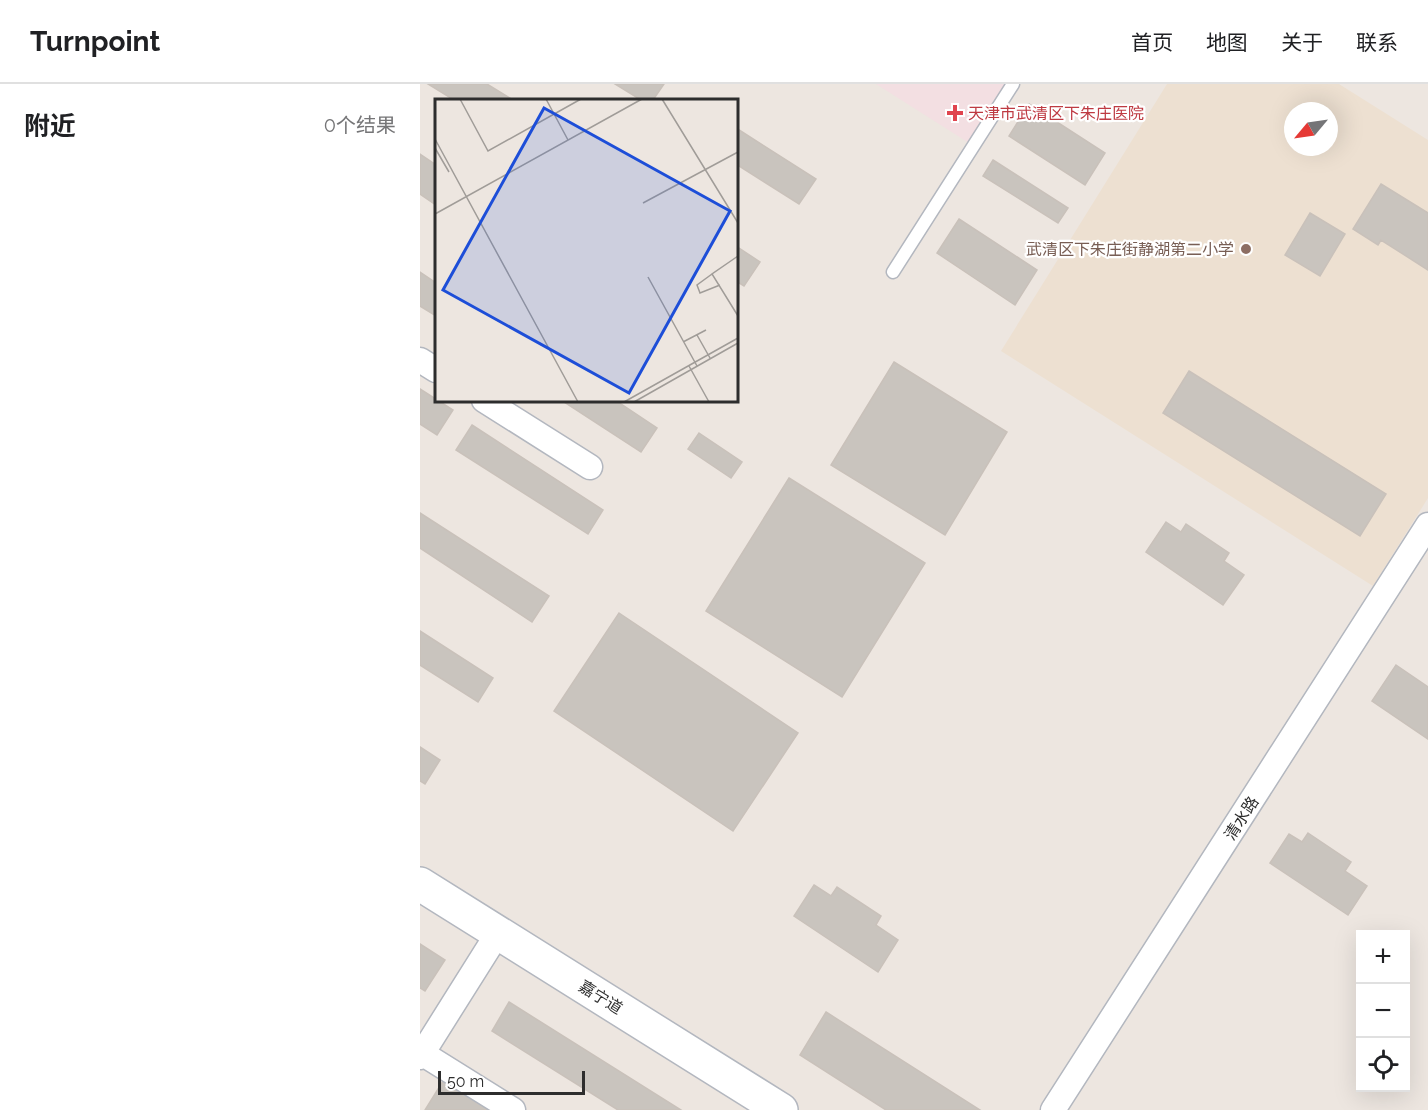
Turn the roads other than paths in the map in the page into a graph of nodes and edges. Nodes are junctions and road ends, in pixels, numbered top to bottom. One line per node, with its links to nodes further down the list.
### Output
1 (1013, 84): 2 (lane)
2 (893, 272)
3 (420, 360): 4 (street)
4 (435, 369)
5 (487, 402): 6 (street)
6 (590, 467)
7 (1428, 525): 16 (street, 清水路)
8 (1428, 552): 17 (street, 清水路)
9 (420, 884): 11 (main road, 嘉宁道)
10 (420, 907): 11 (main road, 嘉宁道)
11 (493, 941): 12 (street); 14 (main road, 嘉宁道); 15 (main road, 嘉宁道)
12 (421, 1054): 13 (street)
13 (513, 1110)
14 (745, 1110)
15 (781, 1110)
16 (1053, 1110)
17 (1070, 1110)

